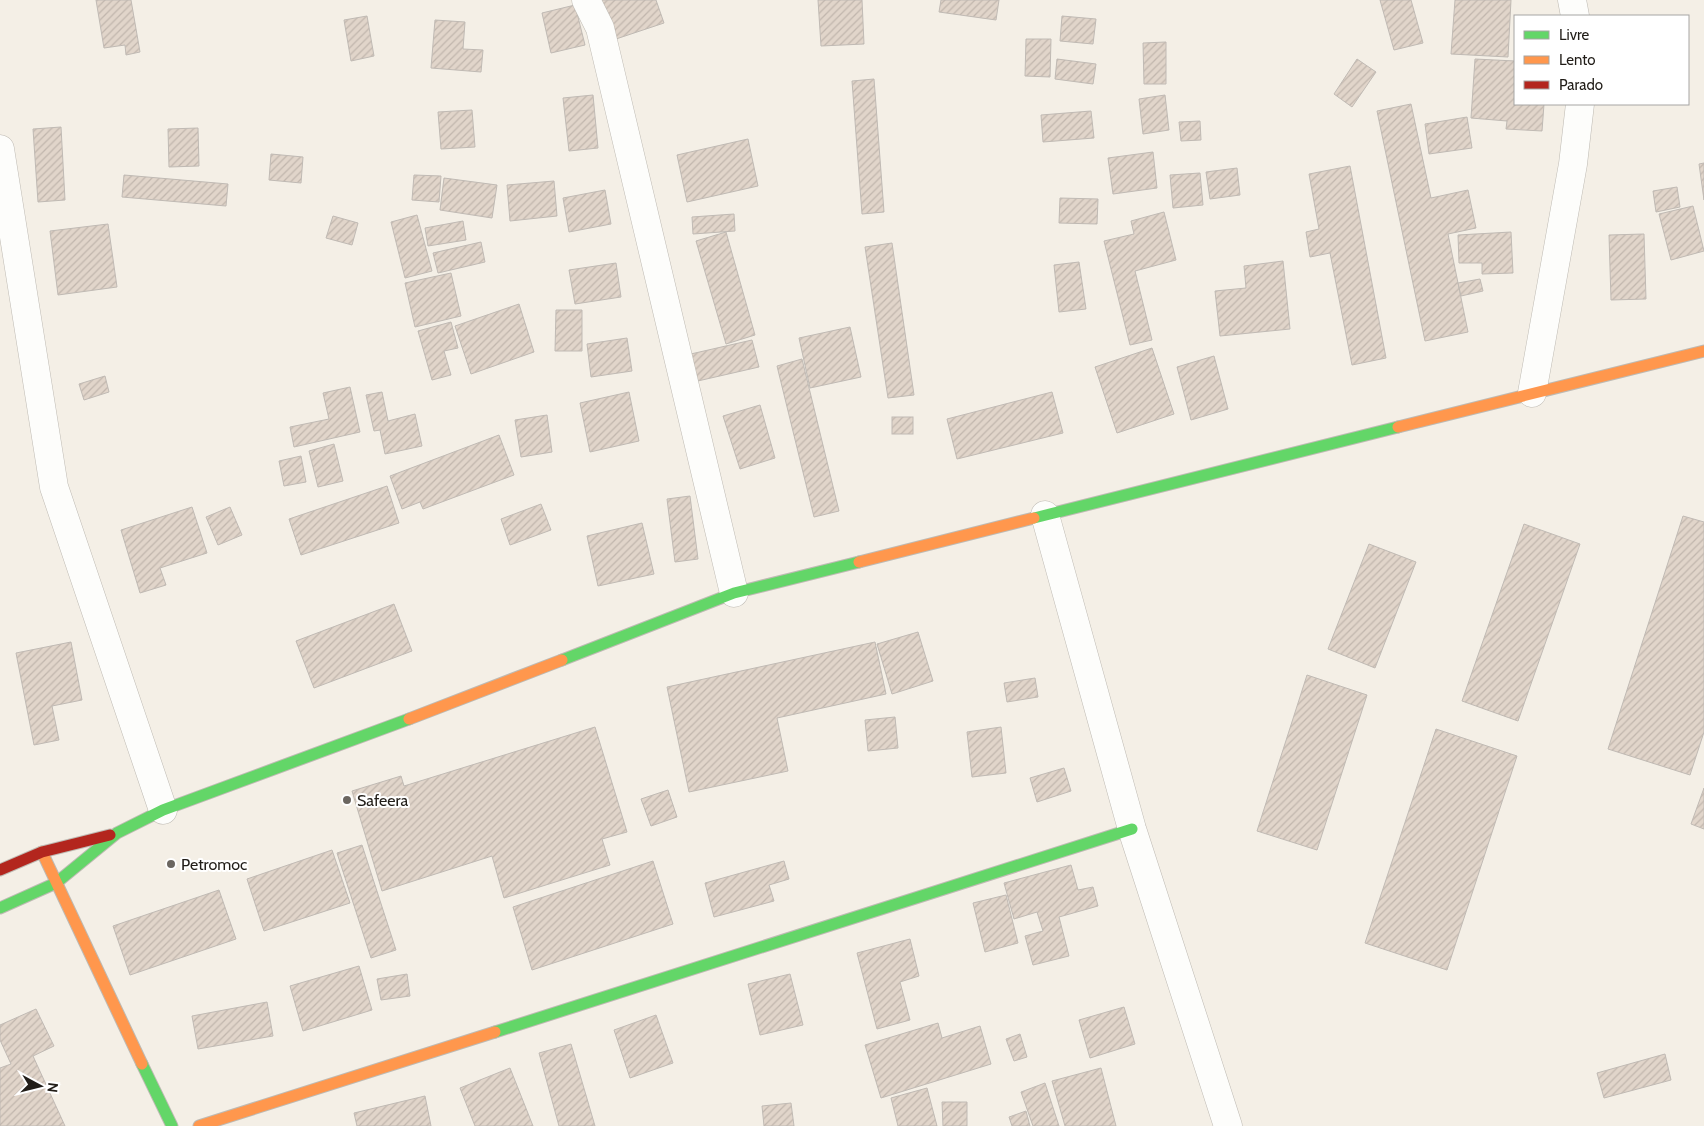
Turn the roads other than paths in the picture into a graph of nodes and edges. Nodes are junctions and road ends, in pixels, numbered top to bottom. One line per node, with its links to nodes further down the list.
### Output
1 (586, 0): 9 (street)
2 (1572, 0): 3 (street)
3 (1575, 15)
4 (1580, 105): 7 (street)
5 (0, 149): 10 (street)
6 (1704, 351): 7 (main road)
7 (1532, 393): 8 (main road)
8 (1045, 515): 9 (main road); 11 (street)
9 (734, 592): 10 (main road)
10 (163, 810): 12 (main road)
11 (1132, 829): 18 (main road); 19 (street)
12 (117, 834): 13 (main road); 15 (main road)
13 (42, 852): 14 (main road); 15 (main road)
14 (0, 870)
15 (56, 884): 16 (main road); 17 (main road)
16 (0, 908)
17 (172, 1126)
18 (199, 1126)
19 (1228, 1126)

